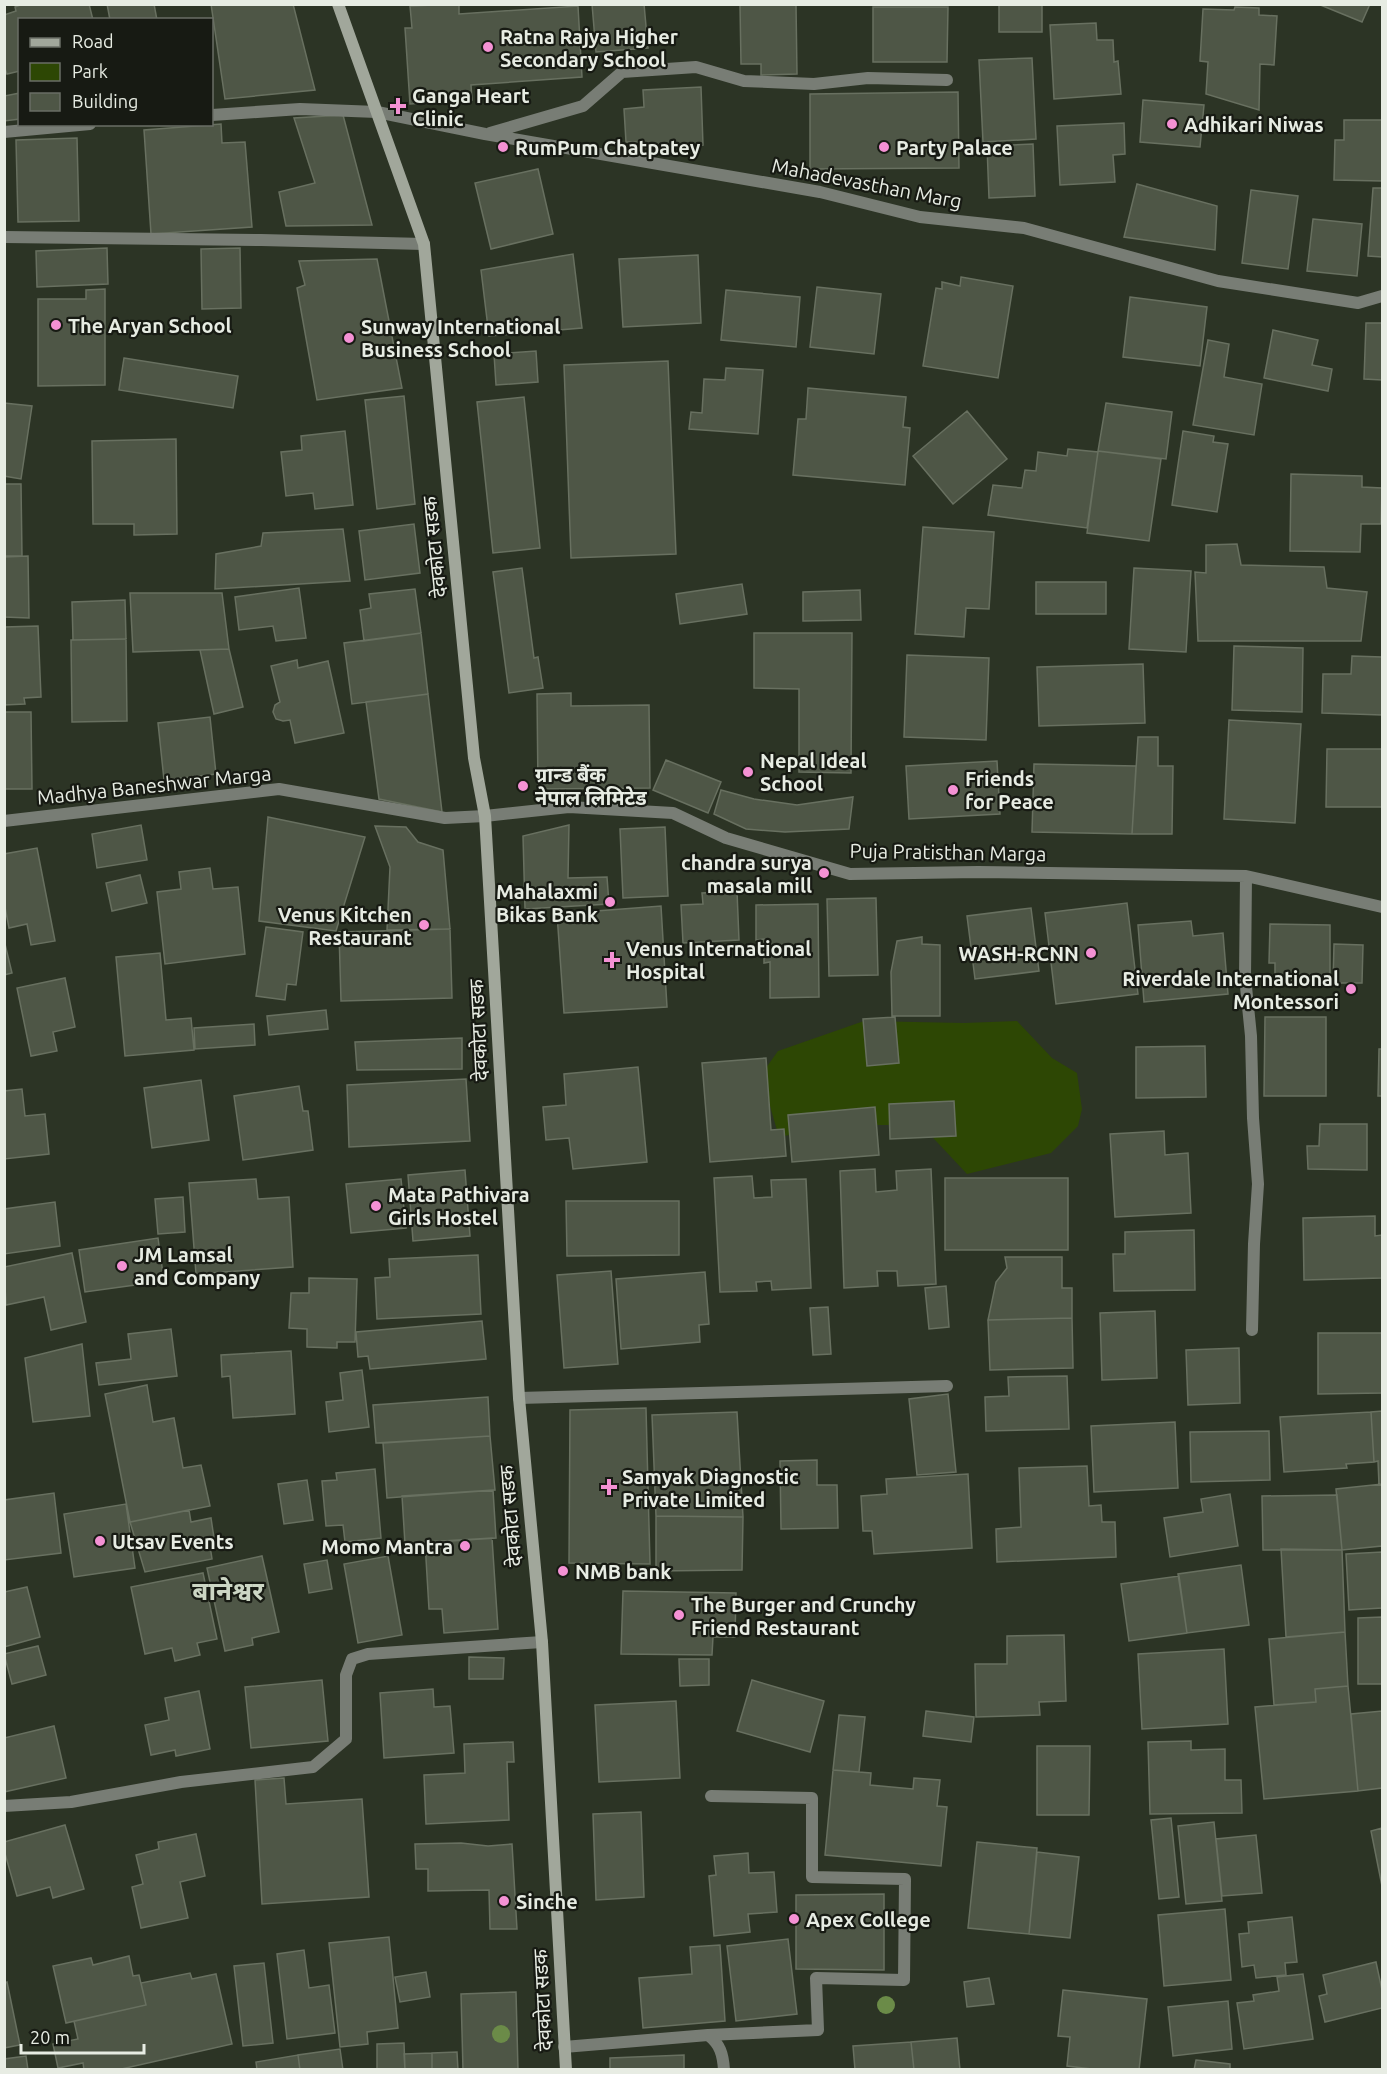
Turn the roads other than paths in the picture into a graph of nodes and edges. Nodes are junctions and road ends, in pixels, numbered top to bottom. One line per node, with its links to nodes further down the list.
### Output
1 (338, 4): 3 (main road, देवकोटा सडक)
2 (947, 80): 7 (street)
3 (377, 112): 4 (street, Mahadevasthan Marg); 7 (street, Mahadevasthan Marg); 9 (main road, देवकोटा सडक)
4 (213, 116)
5 (68, 126): 6 (street)
6 (4, 132)
7 (485, 134): 10 (street, Mahadevasthan Marg)
8 (4, 237): 9 (street)
9 (424, 244): 11 (main road, देवकोटा सडक)
10 (1383, 296)
11 (485, 816): 12 (street, Madhya Baneshwar Marga); 13 (street, Puja Pratisthan Marga); 17 (main road, देवकोटा सडक)
12 (4, 821)
13 (1246, 876): 14 (street, Puja Pratisthan Marga); 15 (street)
14 (1383, 907)
15 (1252, 1330)
16 (947, 1386): 17 (street)
17 (519, 1398): 18 (main road, देवकोटा सडक)
18 (542, 1642): 20 (street); 22 (main road, देवकोटा सडक)
19 (711, 1796): 21 (street)
20 (4, 1806)
21 (708, 2035): 22 (street); 24 (street)
22 (564, 2047): 23 (main road, देवकोटा सडक)
23 (566, 2070)
24 (724, 2070)

